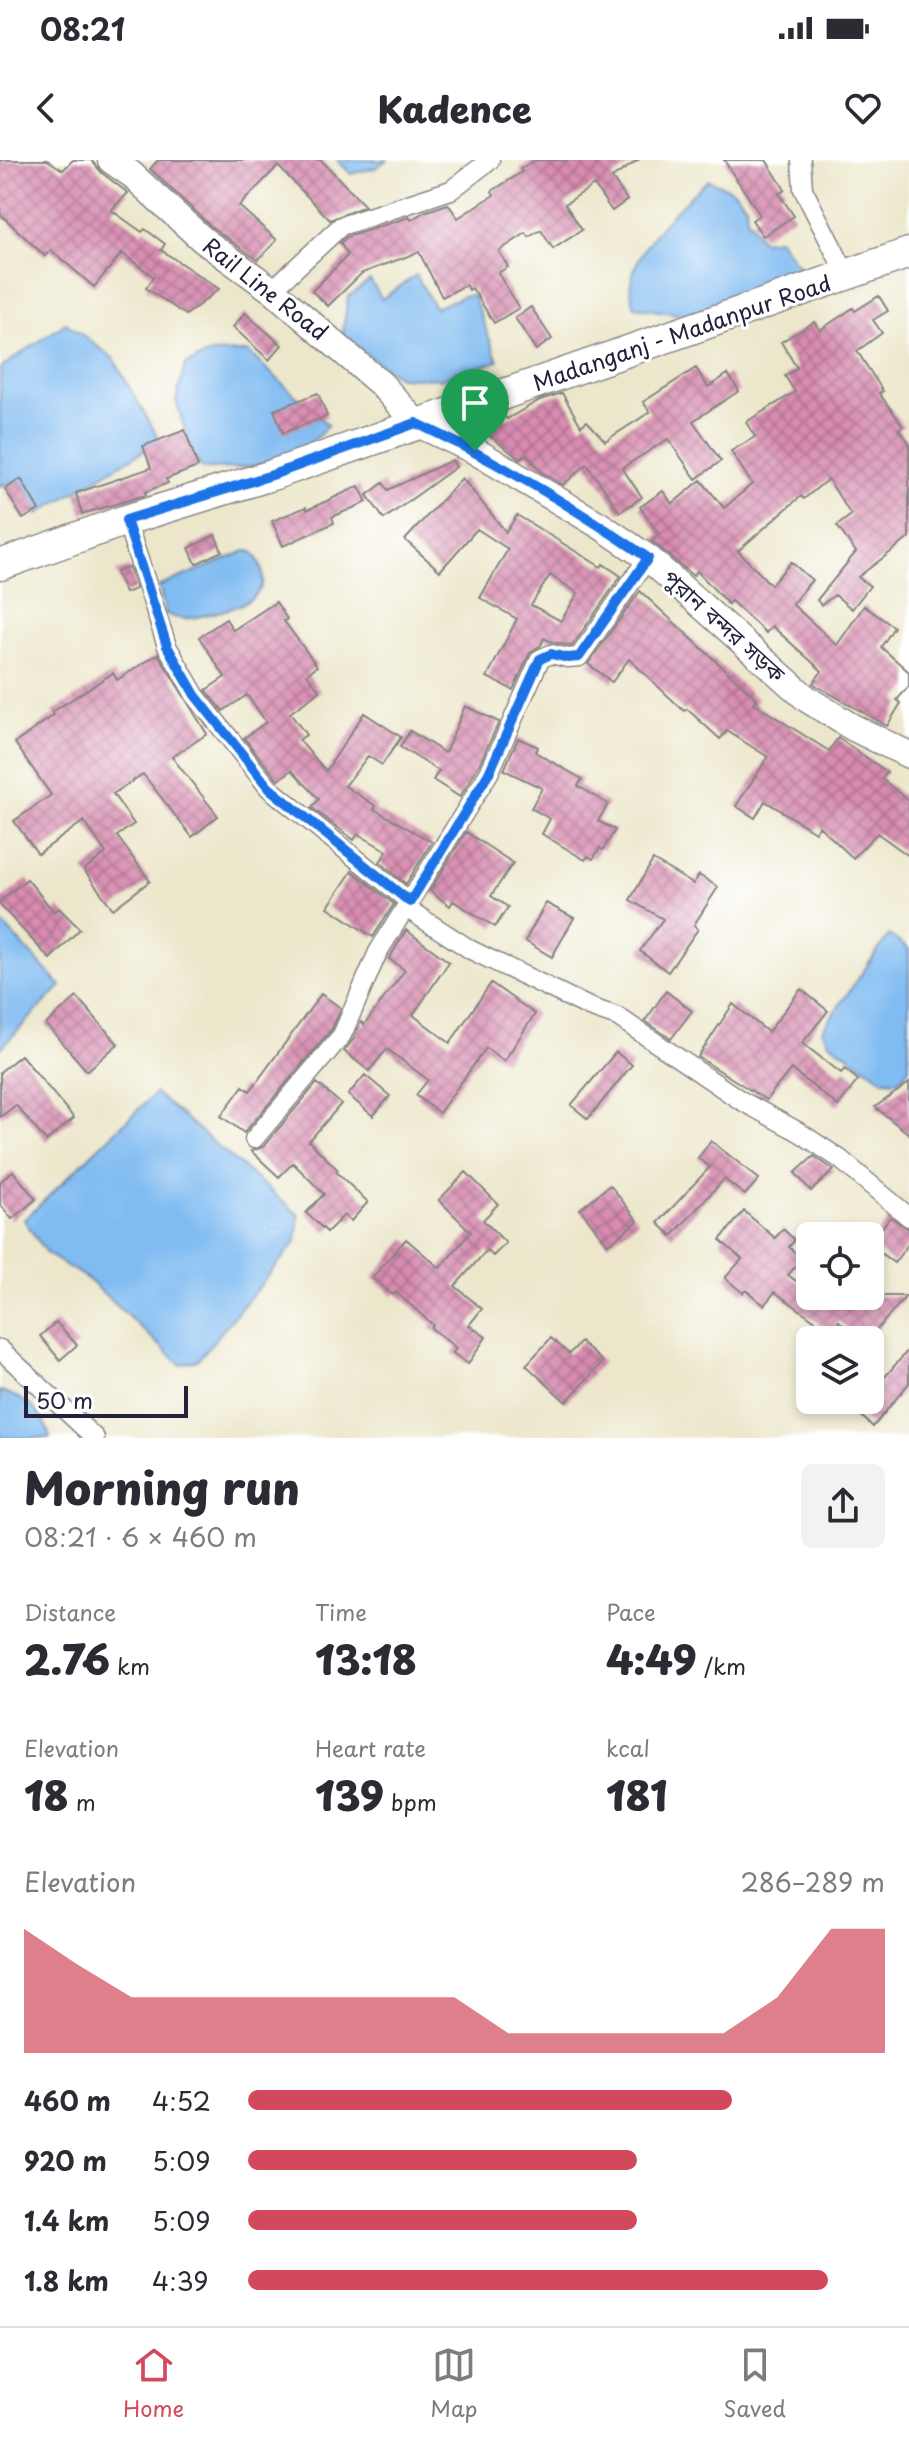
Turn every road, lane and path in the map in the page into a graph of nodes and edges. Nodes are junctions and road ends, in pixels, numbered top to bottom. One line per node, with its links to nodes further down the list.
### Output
1 (490, 160): 6 (street)
2 (801, 160): 5 (street)
3 (128, 165): 6 (street, Rail Line Road)
4 (909, 253): 5 (main road, Madanganj - Madanpur Road)
5 (847, 276): 7 (main road, Madanganj - Madanpur Road)
6 (272, 290): 7 (street, Rail Line Road)
7 (416, 423): 8 (main road, Madanganj - Madanpur Road); 9 (street, পুরান বন্দর সড়ক)
8 (126, 520): 10 (main road, Madanganj - Madanpur Road); 12 (street)
9 (648, 558): 11 (street, পুরান বন্দর সড়ক); 12 (street)
10 (0, 565)
11 (909, 755)
12 (408, 905): 13 (street); 14 (street)
13 (254, 1139)
14 (909, 1217)
15 (0, 1349): 16 (street)
16 (95, 1438)

